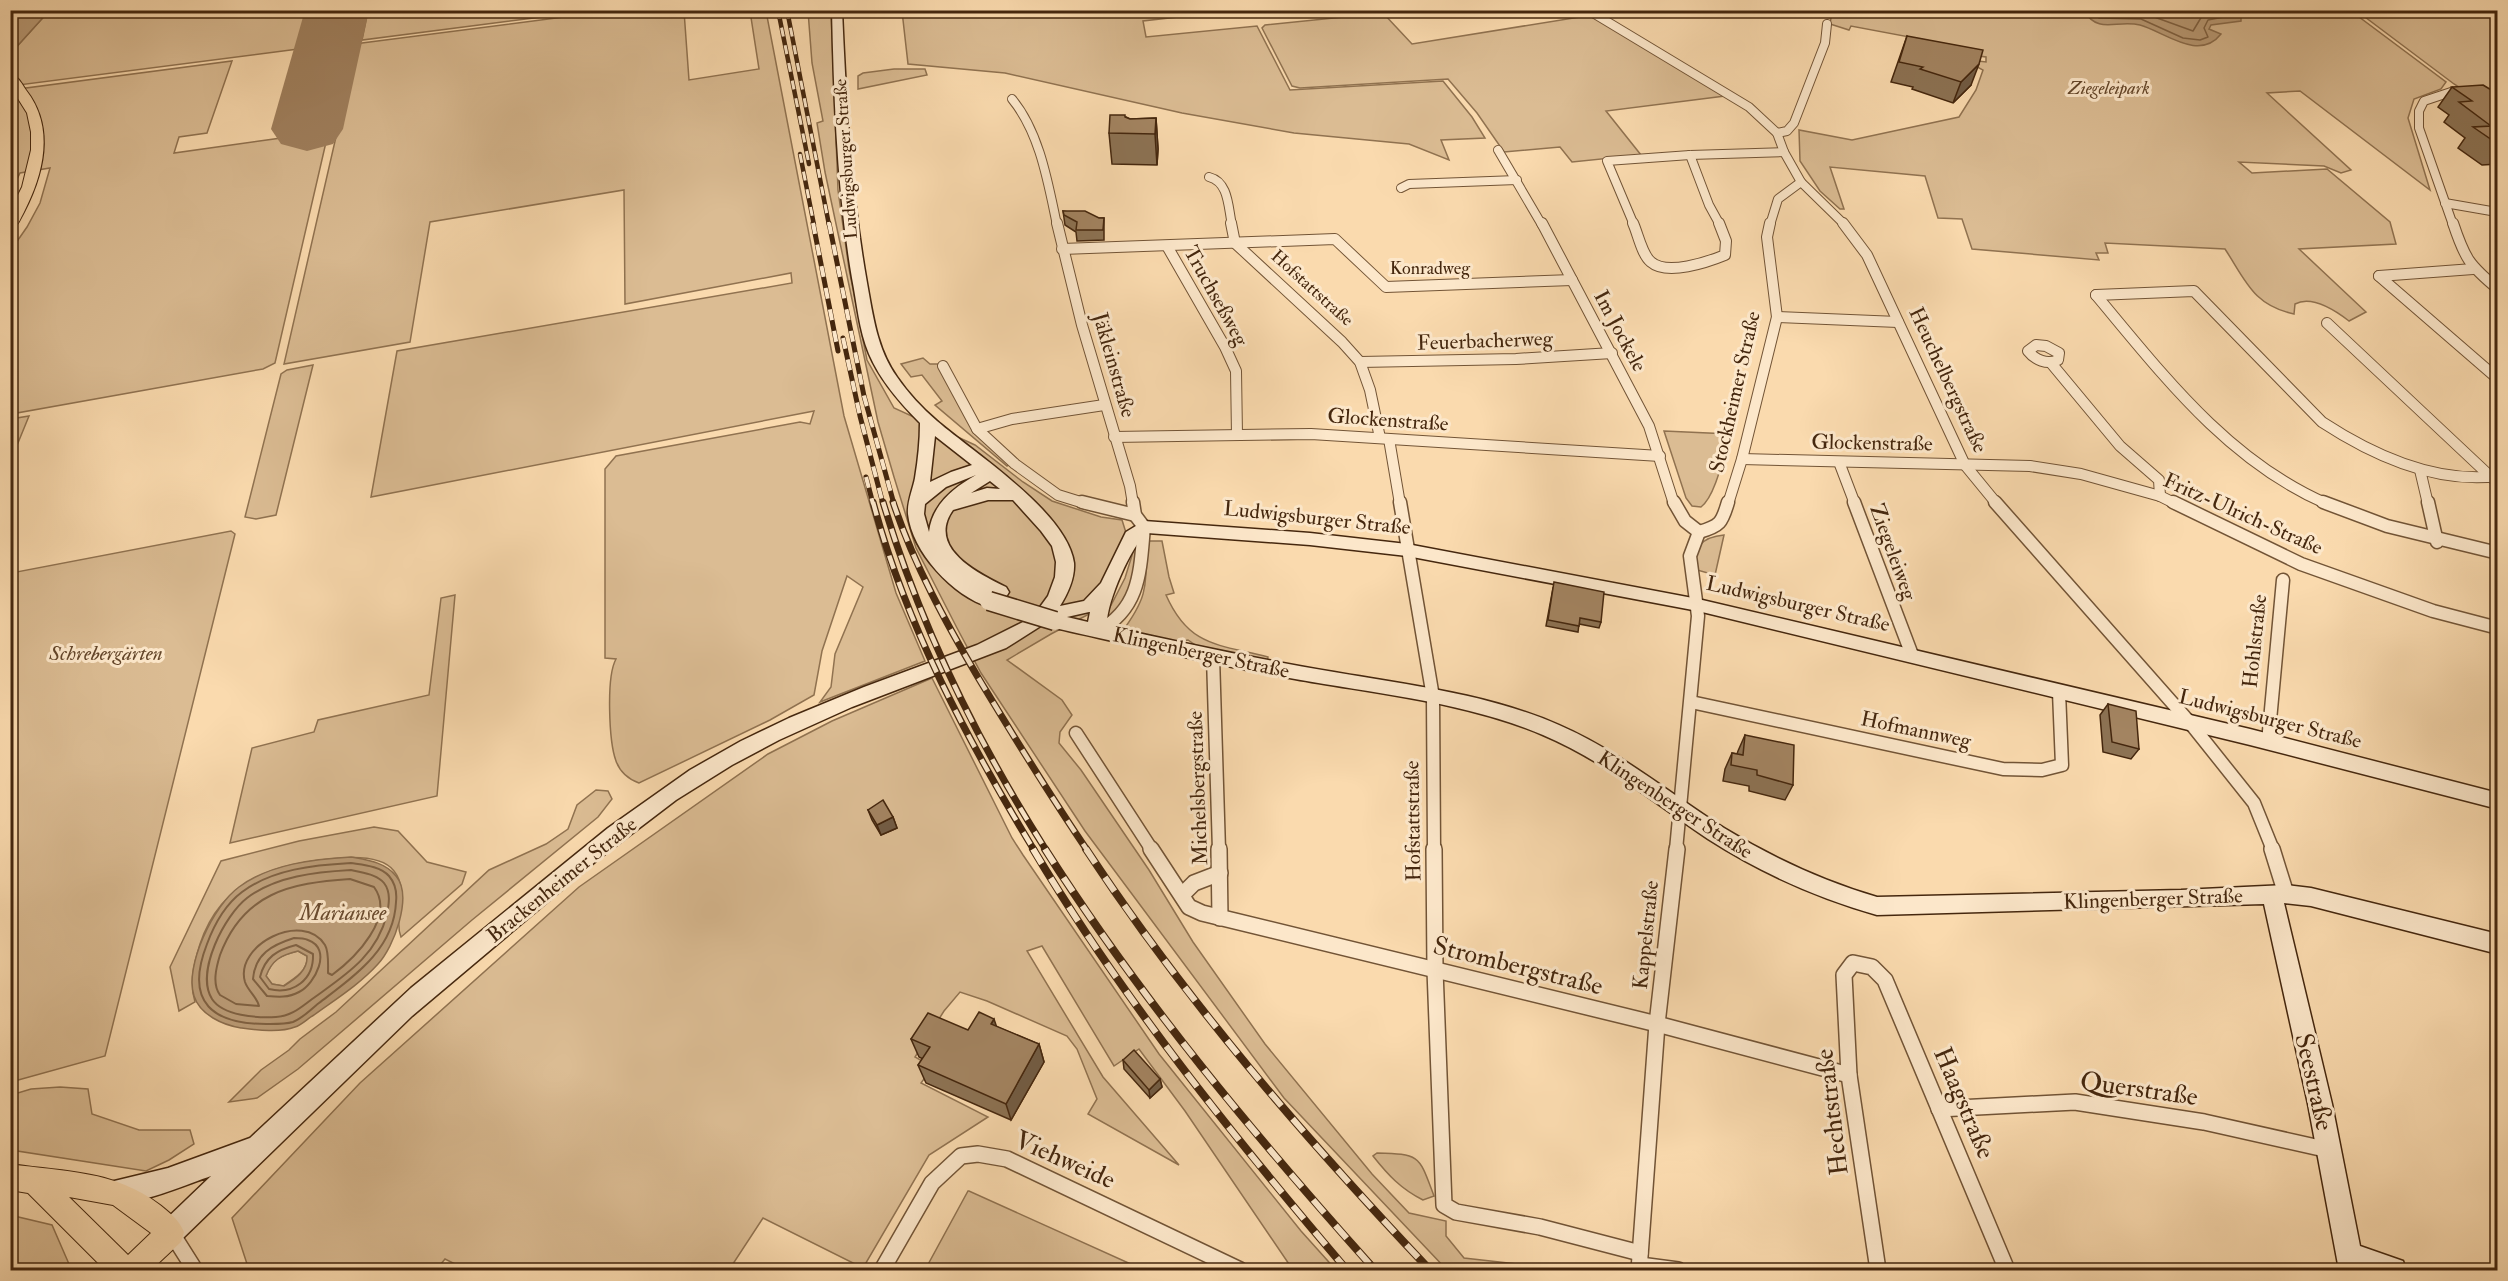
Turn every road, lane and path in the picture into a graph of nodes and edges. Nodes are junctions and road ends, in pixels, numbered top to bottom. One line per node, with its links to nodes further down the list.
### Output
1 (837, 10): 33 (street, Ludwigsburger Straße)
2 (1588, 10): 7 (street)
3 (1827, 24): 7 (street)
4 (10, 77): 17 (main road)
5 (2465, 95): 15 (street)
6 (1012, 99): 20 (street, Jäkleinstraße)
7 (1777, 133): 9 (street, Heuchelbergstraße)
8 (1498, 150): 12 (street, Im Jockele)
9 (1784, 152): 10 (street); 13 (street, Heuchelbergstraße)
10 (1690, 155): 10 (street)
11 (1209, 177): 18 (street)
12 (1517, 180): 14 (street); 22 (street, Im Jockele)
13 (1801, 182): 24 (street, Stockheimer Straße); 25 (street, Heuchelbergstraße)
14 (1401, 188)
15 (2445, 203): 16 (street); 21 (street)
16 (2498, 215)
17 (10, 225)
18 (1235, 243): 19 (street, Konradweg); 22 (street, Konradweg); 28 (street, Hofstattstraße)
19 (1167, 246): 20 (street, Konradweg); 35 (street, Truchseßweg)
20 (1062, 249): 32 (street, Jäkleinstraße)
21 (2473, 269): 23 (street); 31 (street)
22 (1572, 280): 27 (street, Im Jockele)
23 (2498, 289)
24 (1777, 317): 25 (street); 39 (street, Stockheimer Straße)
25 (1898, 321): 41 (street, Heuchelbergstraße)
26 (2327, 323): 44 (street)
27 (1612, 353): 28 (street, Feuerbacherweg); 38 (street, Im Jockele)
28 (1360, 362): 37 (street, Hofstattstraße)
29 (2051, 363): 46 (street)
30 (943, 366): 34 (street, Ludwigsburger Straße)
31 (2498, 379)
32 (1104, 405): 34 (street); 36 (street, Jäkleinstraße)
33 (928, 422): 43 (street, Ludwigsburger Straße); 47 (street, Klingenberger Straße)
34 (977, 429): 49 (street, Ludwigsburger Straße)
35 (1237, 435): 36 (street, Glockenstraße); 37 (street, Glockenstraße)
36 (1114, 436): 49 (street, Jäkleinstraße)
37 (1385, 439): 38 (street, Glockenstraße); 52 (street, Hofstattstraße)
38 (1660, 456): 50 (street, Im Jockele)
39 (1742, 459): 40 (street, Glockenstraße); 50 (street, Stockheimer Straße)
40 (1839, 462): 41 (street, Glockenstraße); 62 (street, Ziegeleiweg)
41 (1965, 465): 46 (street, Fritz-Ulrich-Straße); 67 (street, Heuchelbergstraße)
42 (2420, 470): 44 (street); 51 (street); 51 (street)
43 (987, 471): 45 (street, Ludwigsburger Straße); 47 (street); 48 (street)
44 (2495, 477)
45 (1017, 495): 48 (street); 60 (street, Ludwigsburger Straße)
46 (2160, 496): 59 (street, Fritz-Ulrich-Straße)
47 (919, 500): 56 (street, Klingenberger Straße)
48 (944, 508): 56 (street)
49 (1139, 521): 52 (street, Ludwigsburger Straße); 55 (street); 61 (street, Jäkleinstraße)
50 (1699, 532): 57 (street)
51 (2437, 542): 53 (street)
52 (1407, 550): 57 (street, Ludwigsburger Straße); 65 (street, Hofstattstraße)
53 (2498, 553)
54 (2283, 580): 69 (street, Hohlstraße)
55 (1109, 585): 58 (street); 61 (street)
56 (994, 596): 58 (street, Klingenberger Straße, bridge)
57 (1698, 605): 62 (street, Ludwigsburger Straße); 66 (street, Kappelstraße)
58 (1060, 616): 61 (street, Klingenberger Straße)
59 (2498, 628)
60 (1021, 630): 82 (street, Brackenheimer Straße)
61 (1098, 631): 63 (street, Klingenberger Straße)
62 (1912, 656): 64 (street, Ludwigsburger Straße)
63 (1213, 657): 65 (street, Klingenberger Straße); 72 (street, Michelsbergstraße)
64 (2059, 692): 66 (street, Hofmannweg); 67 (street, Ludwigsburger Straße)
65 (1432, 697): 71 (street, Klingenberger Straße); 78 (street, Hofstattstraße)
66 (1691, 702): 71 (street, Kappelstraße)
67 (2191, 724): 69 (street, Ludwigsburger Straße); 73 (street)
68 (1076, 733): 74 (street, Strombergstraße)
69 (2268, 742): 70 (street, Ludwigsburger Straße)
70 (2498, 801)
71 (1681, 810): 73 (street, Klingenberger Straße); 79 (street, Kappelstraße)
72 (1220, 873): 74 (street); 75 (street, Michelsbergstraße)
73 (2279, 894): 76 (street, Klingenberger Straße); 83 (street, Seestraße)
74 (1182, 895): 75 (street, Strombergstraße)
75 (1220, 918): 78 (street, Strombergstraße)
76 (2498, 944)
77 (1867, 963): 80 (street, Hechtstraße); 81 (street, Haagstraße)
78 (1435, 970): 79 (street, Strombergstraße); 87 (street, Hofstattstraße)
79 (1657, 1024): 80 (street, Strombergstraße); 87 (street, Kappelstraße)
80 (1849, 1074): 95 (street, Hechtstraße)
81 (1939, 1109): 83 (street, Querstraße); 96 (street, Haagstraße)
82 (260, 1145): 85 (street); 86 (street, Brackenheimer Straße)
83 (2329, 1150): 88 (street, Seestraße)
84 (23, 1179): 85 (main road); 89 (main road)
85 (115, 1192): 86 (main road)
86 (171, 1232): 90 (main road, Brackenheimer Straße); 91 (street)
87 (1640, 1263): 94 (street)
88 (2351, 1263): 97 (street)
89 (124, 1270)
90 (132, 1270)
91 (195, 1270)
92 (882, 1270): 93 (street, Viehweide)
93 (1240, 1270)
94 (1678, 1270)
95 (1878, 1270)
96 (2007, 1270)
97 (2394, 1270)

